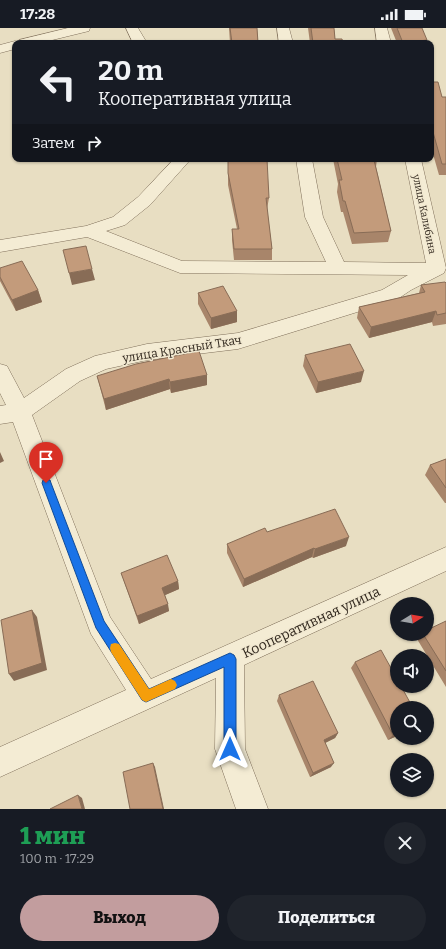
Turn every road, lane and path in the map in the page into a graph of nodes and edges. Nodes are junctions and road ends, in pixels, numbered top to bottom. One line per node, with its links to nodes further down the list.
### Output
1 (84, 28): 5 (street)
2 (132, 28): 6 (street)
3 (283, 28): 7 (street)
4 (381, 28): 8 (street)
5 (36, 40)
6 (138, 40)
7 (285, 40)
8 (383, 40)
9 (12, 46): 10 (street)
10 (0, 49)
11 (180, 162): 14 (street)
12 (305, 162): 16 (street)
13 (414, 162): 17 (street, улица Калибина)
14 (88, 231): 15 (street); 16 (street)
15 (0, 246)
16 (338, 268): 17 (street)
17 (441, 268): 19 (street, улица Красный Ткач)
18 (0, 372): 19 (street)
19 (10, 413): 22 (street)
20 (446, 560): 21 (street, Кооперативная улица)
21 (230, 659): 22 (street, Кооперативная улица); 24 (street)
22 (146, 696): 23 (street, Кооперативная улица)
23 (0, 762)
24 (252, 809)

